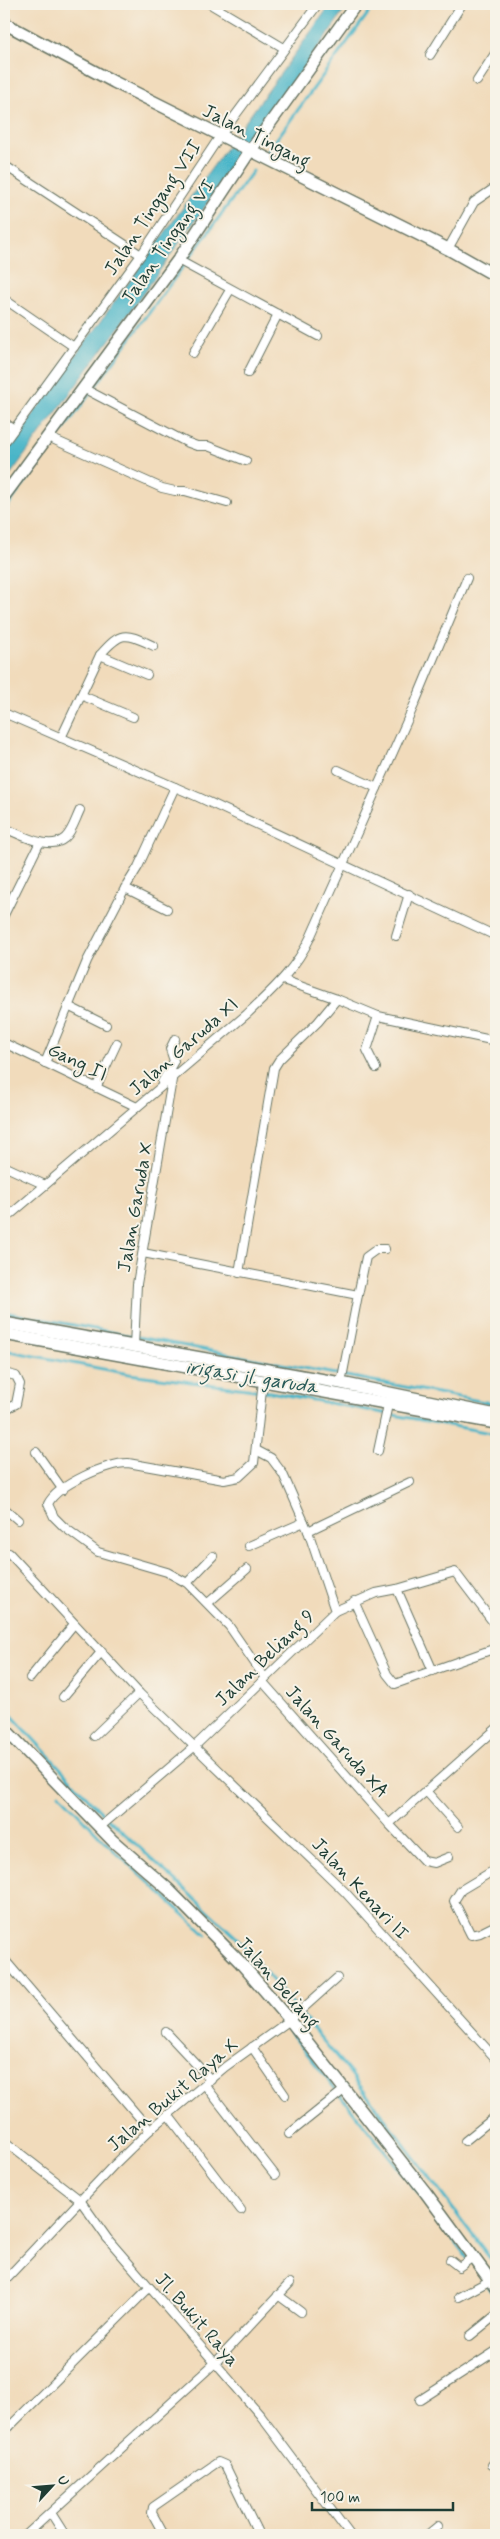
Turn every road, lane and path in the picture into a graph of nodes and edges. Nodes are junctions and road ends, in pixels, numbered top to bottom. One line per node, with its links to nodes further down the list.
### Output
1 (210, 4): 6 (street)
2 (318, 4): 6 (street, Jalan Tingang VII)
3 (356, 4): 11 (main road, Jalan Tingang VI)
4 (462, 4): 8 (street)
5 (4, 23): 10 (main road, Jalan Tingang)
6 (284, 48): 10 (street, Jalan Tingang VII)
7 (496, 52): 9 (street)
8 (430, 55)
9 (477, 81)
10 (226, 138): 11 (main road, Jalan Tingang); 15 (street, Jalan Tingang VII)
11 (248, 149): 14 (main road, Jalan Tingang); 16 (main road, Jalan Tingang VI)
12 (4, 165): 15 (street)
13 (496, 187): 14 (street)
14 (448, 250): 17 (main road, Jalan Tingang)
15 (141, 255): 22 (street, Jalan Tingang VII)
16 (178, 260): 18 (street); 25 (main road, Jalan Tingang VI)
17 (496, 276)
18 (230, 290): 20 (street); 23 (street)
19 (4, 299): 22 (street)
20 (278, 314): 21 (street); 24 (street)
21 (318, 336)
22 (74, 347): 27 (street, Jalan Tingang VII)
23 (193, 353)
24 (248, 372)
25 (83, 388): 28 (main road, Jalan Tingang VI); 30 (street)
26 (4, 422): 27 (street)
27 (14, 429): 29 (street, Jalan Tingang VII)
28 (48, 437): 31 (main road, Jalan Tingang VI); 32 (street)
29 (4, 443)
30 (246, 461)
31 (4, 496)
32 (227, 503)
33 (467, 578): 43 (street, Jalan Garuda XI)
34 (154, 646): 35 (street)
35 (100, 655): 36 (street); 37 (street)
36 (148, 675)
37 (83, 696): 39 (street); 40 (street)
38 (4, 714): 40 (street)
39 (134, 717)
40 (61, 738): 42 (street)
41 (338, 770): 43 (street)
42 (175, 787): 47 (street); 48 (street)
43 (377, 788): 47 (street, Jalan Garuda XI)
44 (80, 810): 46 (street)
45 (4, 828): 46 (street)
46 (40, 842): 51 (street)
47 (342, 865): 49 (street); 54 (street, Jalan Garuda XI)
48 (125, 888): 50 (street); 56 (street)
49 (410, 894): 52 (street); 53 (street)
50 (167, 909)
51 (4, 915)
52 (396, 936)
53 (496, 936)
54 (283, 980): 55 (street); 65 (street, Jalan Garuda XI)
55 (337, 999): 57 (street); 74 (street)
56 (68, 1006): 58 (street); 63 (street)
57 (378, 1016): 60 (street); 64 (street)
58 (106, 1025)
59 (175, 1040): 67 (street)
60 (496, 1041)
61 (4, 1043): 63 (street, Gang II)
62 (117, 1043): 66 (street)
63 (45, 1063): 66 (street, Gang II)
64 (376, 1068)
65 (173, 1074): 67 (street, Jalan Garuda XI); 73 (street, Jalan Garuda X)
66 (96, 1088): 68 (street, Gang II)
67 (158, 1090): 68 (street, Jalan Garuda XI)
68 (137, 1107): 70 (street, Jalan Garuda XI)
69 (4, 1166): 70 (street)
70 (45, 1185): 71 (street, Jalan Garuda XI)
71 (4, 1220)
72 (385, 1249): 75 (street)
73 (143, 1254): 74 (street); 78 (street, Jalan Garuda X)
74 (239, 1273): 75 (street)
75 (358, 1295): 80 (street)
76 (4, 1323): 78 (main road)
77 (4, 1334): 81 (main road)
78 (134, 1346): 80 (main road)
79 (4, 1374): 82 (street)
80 (341, 1383): 83 (main road)
81 (263, 1390): 83 (main road); 86 (street, Jalan Garuda XA)
82 (4, 1405)
83 (387, 1407): 84 (main road); 85 (main road); 87 (street)
84 (496, 1415)
85 (496, 1424)
86 (256, 1450): 90 (street, Jalan Garuda XA); 93 (street, Jalan Beliang 9)
87 (378, 1451)
88 (36, 1452): 90 (street)
89 (410, 1482): 94 (street)
90 (63, 1490): 99 (street, Jalan Garuda XA)
91 (4, 1508): 92 (street)
92 (18, 1520)
93 (304, 1522): 94 (street, Jalan Beliang 9); 95 (street)
94 (308, 1531): 103 (street, Jalan Beliang 9)
95 (249, 1546)
96 (9, 1553): 104 (street, Jalan Kenari II)
97 (213, 1556): 99 (street)
98 (247, 1569): 102 (street)
99 (187, 1583): 102 (street, Jalan Garuda XA)
100 (397, 1589): 101 (street); 105 (street); 108 (street)
101 (354, 1601): 103 (street); 108 (street)
102 (208, 1603): 110 (street, Jalan Garuda XA)
103 (335, 1611): 110 (street, Jalan Beliang 9)
104 (74, 1624): 107 (street, Jalan Kenari II); 109 (street)
105 (496, 1626)
106 (496, 1648): 108 (street)
107 (102, 1650): 111 (street, Jalan Kenari II); 112 (street)
108 (432, 1671)
109 (30, 1678)
110 (264, 1679): 116 (street, Jalan Beliang 9); 118 (street, Jalan Garuda XA)
111 (139, 1693): 115 (street); 116 (street, Jalan Kenari II)
112 (64, 1697)
113 (4, 1728): 120 (main road, Jalan Beliang)
114 (496, 1729): 117 (street)
115 (94, 1736)
116 (195, 1746): 120 (street, Jalan Beliang 9); 129 (street, Jalan Kenari II)
117 (426, 1791): 118 (street); 119 (street)
118 (389, 1824): 121 (street, Jalan Garuda XA)
119 (458, 1827)
120 (100, 1828): 126 (main road, Jalan Beliang)
121 (449, 1857)
122 (496, 1869): 123 (street)
123 (496, 1925)
124 (4, 1959): 135 (street)
125 (337, 1978): 126 (street, Jalan Bukit Raya X)
126 (290, 2020): 128 (street, Jalan Bukit Raya X); 131 (main road, Jalan Beliang)
127 (166, 2032): 130 (street)
128 (252, 2047): 130 (street, Jalan Bukit Raya X); 132 (street)
129 (496, 2059)
130 (208, 2082): 133 (street, Jalan Bukit Raya X); 139 (street)
131 (344, 2089): 136 (street); 142 (main road, Jalan Beliang)
132 (285, 2095)
133 (168, 2116): 135 (street, Jalan Bukit Raya X); 141 (street)
134 (496, 2116): 138 (street)
135 (150, 2130): 140 (street, Jalan Bukit Raya X)
136 (289, 2134)
137 (4, 2141): 140 (street, Jl. Bukit Raya)
138 (464, 2141)
139 (274, 2175)
140 (80, 2200): 144 (street, Jalan Bukit Raya X); 147 (street, Jl. Bukit Raya)
141 (241, 2210)
142 (473, 2257): 143 (street); 146 (main road, Jalan Beliang)
143 (450, 2260)
144 (4, 2281)
145 (290, 2283): 148 (street)
146 (494, 2284): 149 (street)
147 (149, 2288): 154 (street, Jl. Bukit Raya); 156 (street)
148 (278, 2295): 150 (street); 154 (street)
149 (459, 2297)
150 (301, 2312)
151 (496, 2315): 152 (street)
152 (470, 2336)
153 (496, 2351): 155 (street)
154 (216, 2362): 157 (street); 163 (street, Jl. Bukit Raya)
155 (420, 2400)
156 (4, 2432)
157 (51, 2513): 159 (street); 160 (street)
158 (438, 2526): 164 (street)
159 (26, 2535)
160 (65, 2535)
161 (164, 2535): 162 (street)
162 (259, 2535)
163 (350, 2535)
164 (427, 2535)

